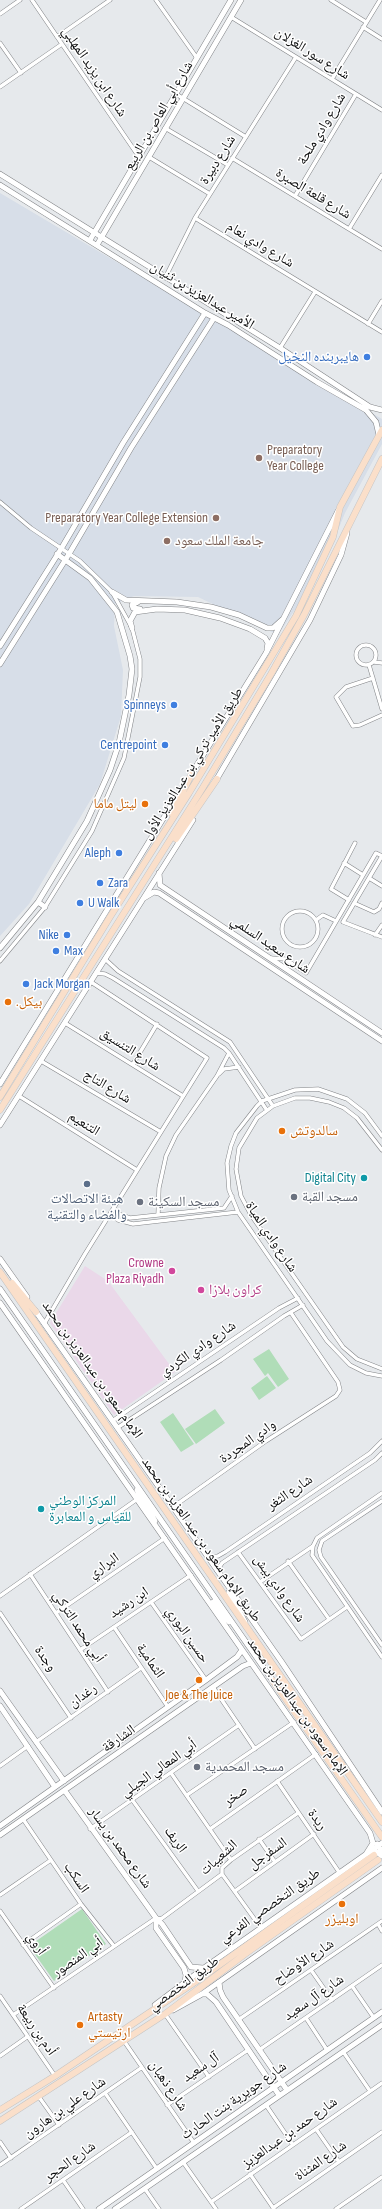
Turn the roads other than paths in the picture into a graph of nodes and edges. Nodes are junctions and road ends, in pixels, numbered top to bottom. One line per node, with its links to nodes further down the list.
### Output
1 (20, 0): 9 (street)
2 (32, 0): 13 (street, شارع ابن يزيد المهلبي)
3 (110, 0): 13 (street)
4 (156, 0): 18 (street)
5 (231, 0): 18 (street, شارع أبي العاص بن الربيع)
6 (241, 0): 10 (street, شارع أبي العاص بن الربيع)
7 (331, 0): 11 (street)
8 (380, 0): 11 (street)
9 (0, 14)
10 (230, 17): 17 (street, شارع سور الغزلان); 24 (street, شارع أبي العاص بن الربيع)
11 (366, 22): 12 (street)
12 (363, 27): 14 (street); 20 (street)
13 (57, 37): 16 (street, شارع ابن يزيد المهلبي)
14 (382, 39)
15 (0, 43): 19 (street)
16 (62, 44): 19 (street); 28 (street, شارع ابن يزيد المهلبي)
17 (296, 57): 20 (street, شارع سور الغزلان); 27 (street, شارع دبيرة)
18 (197, 58): 22 (street, شارع أبي العاص بن الربيع)
19 (21, 72): 21 (street)
20 (332, 79): 23 (street, شارع سور الغزلان)
21 (0, 87)
22 (176, 94): 24 (street); 28 (street, شارع أبي العاص بن الربيع)
23 (356, 94): 25 (street, شارع سور الغزلان); 36 (street, شارع وادي ملحة)
24 (183, 98): 26 (street, شارع أبي العاص بن الربيع); 27 (street)
25 (382, 110)
26 (166, 128): 29 (street, شارع أبي العاص بن الربيع); 31 (street)
27 (246, 136): 30 (street, شارع دبيرة)
28 (139, 156): 39 (street, شارع أبي العاص بن الربيع)
29 (149, 157): 35 (street); 40 (street, شارع أبي العاص بن الربيع)
30 (232, 158): 31 (street, شارع دبيرة); 36 (street, شارع قلعة الصبرة)
31 (228, 165): 35 (street, شارع دبيرة)
32 (0, 174): 39 (street, الأمير عبدالعزيز بن ثنيان)
33 (382, 175): 38 (street)
34 (0, 185): 41 (street, الأمير عبدالعزيز بن ثنيان)
35 (210, 194): 37 (street, شارع دبيرة)
36 (295, 196): 38 (street, شارع قلعة الصبرة)
37 (195, 218): 44 (street, شارع دبيرة); 45 (street, شارع وادي نعام)
38 (349, 229): 43 (street, شارع قلعة الصبرة)
39 (95, 232): 40 (street, الأمير عبدالعزيز بن ثنيان); 41 (street, شارع أبي العاص بن الربيع)
40 (102, 236): 42 (street, شارع أبي العاص بن الربيع); 44 (street, الأمير عبدالعزيز بن ثنيان)
41 (90, 240): 42 (street, الأمير عبدالعزيز بن ثنيان)
42 (97, 245): 47 (street, الأمير عبدالعزيز بن ثنيان)
43 (382, 249)
44 (164, 278): 53 (street, الأمير عبدالعزيز بن ثنيان)
45 (315, 292): 49 (street, شارع وادي نعام); 53 (street)
46 (382, 301): 49 (street)
47 (204, 313): 48 (street, الأمير عبدالعزيز بن ثنيان); 51 (street)
48 (214, 318): 52 (street); 55 (street, الأمير عبدالعزيز بن ثنيان)
49 (368, 324): 50 (street, شارع وادي نعام)
50 (382, 332)
51 (188, 341): 52 (street); 56 (street)
52 (196, 347): 57 (street)
53 (280, 348): 54 (street, الأمير عبدالعزيز بن ثنيان)
54 (382, 410)
55 (381, 433): 60 (main road, طريق الأمير تركي بن عبدالعزيز الأول)
56 (123, 443): 57 (street); 62 (street)
57 (131, 448): 64 (street)
58 (382, 459): 61 (main road, طريق الأمير تركي بن عبدالعزيز الأول)
59 (0, 502): 62 (street)
60 (340, 507): 70 (street); 89 (main road, طريق الأمير تركي بن عبدالعزيز الأول)
61 (353, 515): 85 (street); 92 (main road, طريق الأمير تركي بن عبدالعزيز الأول)
62 (61, 549): 63 (street); 64 (street)
63 (57, 554): 65 (street); 73 (street)
64 (69, 554): 65 (street); 66 (street)
65 (66, 560): 79 (street); 99 (street)
66 (112, 592): 67 (street); 71 (street)
67 (149, 601): 68 (street); 69 (street)
68 (157, 609): 71 (street); 72 (street)
69 (240, 615): 70 (street); 72 (street)
70 (285, 617): 75 (street)
71 (132, 628): 102 (street)
72 (250, 629): 75 (street)
73 (0, 646)
74 (382, 652): 76 (street)
75 (266, 653): 84 (street)
76 (377, 653): 77 (street); 80 (street)
77 (374, 662): 78 (street); 80 (street)
78 (382, 663)
79 (0, 664)
80 (369, 665): 81 (street)
81 (373, 678): 82 (street); 83 (street)
82 (382, 710)
83 (382, 716)
84 (193, 771): 89 (main road); 132 (street)
85 (217, 779): 90 (street); 92 (main road)
86 (354, 843): 88 (street)
87 (382, 856): 91 (street); 93 (street)
88 (344, 863): 91 (street); 97 (street)
89 (146, 864): 136 (main road, طريق الأمير تركي بن عبدالعزيز الأول)
90 (160, 869): 95 (street, شارع سعيد السلمي); 98 (street)
91 (363, 875): 97 (street)
92 (147, 877): 141 (main road, طريق الأمير تركي بن عبدالعزيز الأول)
93 (369, 878): 94 (street); 100 (street)
94 (382, 886)
95 (167, 890): 96 (street); 109 (street, شارع سعيد السلمي)
96 (164, 896): 98 (street, شارع سعيد السلمي); 125 (street, شارع سعيد السلمي)
97 (349, 900): 104 (street)
98 (140, 901): 110 (street)
99 (38, 902): 102 (street); 108 (street)
100 (354, 902): 101 (street); 106 (street)
101 (382, 903)
102 (45, 907): 111 (street)
103 (316, 920): 103 (street); 104 (street)
104 (336, 921): 109 (street)
105 (382, 925): 106 (street)
106 (375, 935): 107 (street)
107 (382, 937)
108 (0, 948)
109 (268, 958): 124 (street, شارع سعيد السلمي)
110 (105, 959): 112 (street); 113 (street)
111 (0, 961)
112 (118, 971): 114 (street); 116 (street)
113 (96, 973): 114 (street); 115 (street)
114 (113, 978): 117 (street)
115 (91, 982): 121 (street); 122 (street)
116 (137, 983): 117 (street); 118 (street)
117 (133, 990): 120 (street)
118 (185, 1014): 119 (street); 120 (street)
119 (193, 1019): 123 (street); 131 (street)
120 (181, 1020): 123 (street)
121 (65, 1023): 127 (street); 128 (street, شارع التنسيق)
122 (156, 1024): 128 (street); 135 (street)
123 (189, 1026): 126 (street)
124 (382, 1033)
125 (382, 1041)
126 (229, 1053): 129 (street); 130 (street)
127 (41, 1061): 134 (street); 143 (street, شارع التاج)
128 (132, 1064): 135 (street, شارع التنسيق)
129 (239, 1067): 130 (street); 133 (street)
130 (216, 1076): 151 (street)
131 (258, 1082): 133 (street); 137 (street)
132 (0, 1084)
133 (252, 1086): 138 (street)
134 (19, 1096): 142 (street); 146 (street, التنعيم)
135 (183, 1096): 143 (street)
136 (0, 1097)
137 (269, 1098): 138 (street); 139 (street); 144 (street)
138 (262, 1101): 140 (street); 147 (street, شارع وادي المياة)
139 (273, 1106): 140 (street, شارع وادي المياة); 145 (street, شارع وادي المياة)
140 (266, 1109): 163 (street, شارع وادي المياة)
141 (0, 1110)
142 (1, 1124)
143 (161, 1132): 146 (street)
144 (382, 1136)
145 (382, 1150)
146 (137, 1170): 148 (street)
147 (232, 1196): 149 (street, شارع وادي المياة); 151 (street)
148 (113, 1210): 150 (street); 151 (street)
149 (238, 1212): 150 (street); 155 (street, شارع وادي المياة)
150 (110, 1214): 161 (street)
151 (158, 1215)
152 (0, 1259): 159 (street, الإمام سعود بن عبدالعزيز بن محمد)
153 (0, 1270): 159 (main road); 195 (main road, طريق الإمام سعود بن عبد العزيز بن محمد)
154 (0, 1289): 172 (street, طريق الإمام سعود بن عبد العزيز بن محمد)
155 (298, 1298): 157 (street, شارع وادي المياة); 158 (street, شارع وادي الكردي)
156 (0, 1303): 174 (street, الإمام سعود بن عبدالعزيز بن محمد)
157 (303, 1305): 160 (street, شارع وادي الكردي); 165 (street, شارع وادي المياة)
158 (282, 1307): 160 (street); 162 (street, شارع وادي الكردي)
159 (36, 1312): 161 (street, الإمام سعود بن عبدالعزيز بن محمد)
160 (289, 1314): 164 (street, شارع وادي الكردي); 176 (street, وادي المجردة)
161 (44, 1324): 168 (street, الإمام سعود بن عبدالعزيز بن محمد)
162 (197, 1363): 164 (street); 166 (street, شارع وادي الكردي)
163 (382, 1369)
164 (202, 1372): 167 (street, شارع وادي الكردي)
165 (382, 1376)
166 (124, 1412): 167 (street); 168 (street, شارع وادي الكردي)
167 (129, 1420): 169 (street, شارع وادي الكردي)
168 (112, 1421): 169 (street, الإمام سعود بن عبدالعزيز بن محمد)
169 (117, 1428): 176 (street, الإمام سعود بن عبدالعزيز بن محمد)
170 (382, 1441): 178 (street, شارع الثغر)
171 (382, 1453): 180 (street, شارع الثغر)
172 (125, 1468): 177 (street); 197 (street, طريق الإمام سعود بن عبد العزيز بن محمد)
173 (382, 1493): 179 (street)
174 (136, 1500): 177 (street, الإمام سعود بن عبدالعزيز بن محمد); 184 (street)
175 (382, 1501): 198 (street)
176 (173, 1507): 181 (street, الإمام سعود بن عبدالعزيز بن محمد)
177 (165, 1538): 185 (street, الإمام سعود بن عبدالعزيز بن محمد); 193 (street, البراري)
178 (236, 1544): 180 (street, شارع وادي بيش); 181 (street, شارع الثغر)
179 (313, 1546): 182 (street); 191 (street)
180 (239, 1551): 183 (street, شارع الثغر); 187 (street, شارع وادي بيش)
181 (208, 1557): 183 (street, الإمام سعود بن عبدالعزيز بن محمد)
182 (288, 1561): 187 (street); 194 (street)
183 (217, 1571): 186 (street, الإمام سعود بن عبدالعزيز بن محمد)
184 (30, 1574): 188 (street); 193 (street, أبي محمد التركي)
185 (191, 1575): 189 (street, الإمام سعود بن عبدالعزيز بن محمد); 190 (street, ابن رشيد)
186 (223, 1580): 195 (street); 232 (street, الإمام سعود بن عبدالعزيز بن محمد)
187 (260, 1582): 194 (street, شارع وادي بيش)
188 (0, 1596)
189 (206, 1596): 197 (street); 200 (street, الإمام سعود بن عبدالعزيز بن محمد)
190 (151, 1602): 196 (street, ابن رشيد); 206 (street, حسين البوري)
191 (347, 1607): 194 (street); 202 (street)
192 (0, 1613): 213 (street, وجدة)
193 (56, 1613): 199 (street, أبي محمد التركي)
194 (329, 1620)
195 (248, 1626): 235 (main road, طريق الإمام سعود بن عبد العزيز بن محمد)
196 (114, 1627): 199 (street, ابن رشيد); 205 (street, الثمامية)
197 (238, 1630): 207 (street, طريق الإمام سعود بن عبد العزيز بن محمد)
198 (382, 1644)
199 (80, 1650): 210 (street, أبي محمد التركي)
200 (242, 1650): 201 (street, الشارقة); 203 (street, الإمام سعود بن عبدالعزيز بن محمد)
201 (237, 1656): 204 (street); 206 (street, الشارقة)
202 (382, 1657)
203 (251, 1662): 204 (street, الشارقة); 214 (street, الإمام سعود بن عبدالعزيز بن محمد)
204 (243, 1666): 208 (street, الشارقة)
205 (141, 1668): 210 (street, رغدان); 212 (street, الثمامية)
206 (206, 1680): 212 (street, الشارقة)
207 (273, 1682): 242 (main road, طريق الإمام سعود بن عبد العزيز بن محمد)
208 (213, 1687): 215 (street); 222 (street, الشارقة)
209 (0, 1691): 216 (street)
210 (108, 1692): 213 (street, رغدان)
211 (0, 1706): 217 (street)
212 (168, 1707): 220 (street, الشارقة)
213 (72, 1718): 216 (street, رغدان)
214 (294, 1722): 218 (street); 219 (street, الإمام سعود بن عبدالعزيز بن محمد)
215 (239, 1725): 218 (street); 223 (street, أبي المعالي الجيلي)
216 (36, 1742): 224 (street)
217 (28, 1746): 221 (street); 225 (street)
218 (255, 1749): 230 (street)
219 (316, 1754): 227 (street, صخر); 239 (street, الإمام سعود بن عبدالعزيز بن محمد)
220 (94, 1760): 222 (street); 226 (street, الشارقة)
221 (0, 1766)
222 (99, 1767): 229 (street, الشارقة)
223 (171, 1773): 230 (street); 231 (street, أبي المعالي الجيلي)
224 (59, 1775): 225 (street); 226 (street)
225 (50, 1779): 228 (street)
226 (64, 1781): 228 (street, الشارقة)
227 (277, 1781): 233 (street, ريدة); 238 (street, صخر)
228 (55, 1787): 236 (street, الشارقة)
229 (65, 1791): 234 (street, الشارقة); 237 (street, شارع محمد بن يسار)
230 (187, 1795): 238 (street)
231 (133, 1801): 237 (street, أبي المعالي الجيلي); 253 (street, الريف)
232 (382, 1812)
233 (298, 1813): 240 (street, ريدة); 243 (street, الشعيبات)
234 (23, 1819): 241 (street, الشارقة); 247 (street, السكب)
235 (382, 1822)
236 (0, 1826)
237 (90, 1829): 258 (street, شارع محمد بن يسار)
238 (210, 1829): 248 (street)
239 (370, 1833): 244 (street, الإمام سعود بن عبدالعزيز بن محمد); 246 (street)
240 (314, 1834): 249 (street, السفرجل); 251 (street, ريدة)
241 (0, 1835)
242 (382, 1837)
243 (259, 1839): 248 (street, الشعيبات); 249 (street)
244 (380, 1844): 245 (street, الإمام سعود بن عبدالعزيز بن محمد); 246 (street, طريق التخصصي الفرعي)
245 (382, 1852)
246 (366, 1854): 250 (street); 251 (street, طريق التخصصي الفرعي)
247 (51, 1860): 255 (street); 256 (street, السكب)
248 (231, 1860): 252 (street, الشعيبات)
249 (275, 1862): 254 (street, السفرجل)
250 (380, 1863): 268 (street); 276 (main road, طريق التخصصي); 283 (main road, طريق التخصصي)
251 (339, 1872): 261 (street, طريق التخصصي الفرعي)
252 (222, 1874): 253 (street, الشعيبات); 254 (street)
253 (198, 1891): 258 (street, الشعيبات)
254 (235, 1891): 261 (street)
255 (0, 1895)
256 (81, 1904): 263 (street); 264 (street, السكب)
257 (0, 1911): 263 (street, أروي)
258 (156, 1918): 264 (street, أبي المنصور); 266 (street, شارع محمد بن يسار); 269 (street, شارع محمد بن يسار)
259 (382, 1921): 260 (street, شارع الأوضاح)
260 (378, 1924): 262 (street); 267 (street, شارع الأوضاح)
261 (261, 1928): 266 (street, طريق التخصصي الفرعي)
262 (382, 1931)
263 (23, 1945): 271 (street, أروي)
264 (114, 1946): 271 (street, أبي المنصور)
265 (382, 1964): 270 (street, شارع آل سعيد)
266 (204, 1968): 269 (street, طريق التخصصي الفرعي)
267 (311, 1970): 274 (street); 282 (street, شارع الأوضاح)
268 (219, 1982): 272 (street); 277 (street)
269 (185, 1983): 283 (street, طريق التخصصي الفرعي)
270 (352, 1986): 274 (street, شارع آل سعيد); 280 (street)
271 (54, 1988): 278 (street, أبي المنصور)
272 (202, 1994): 276 (street); 281 (street)
273 (0, 1996): 278 (street, أدم بن ربيعة)
274 (332, 2000): 279 (street, شارع آل سعيد)
275 (382, 2012): 280 (street, شارع جويرية بنت الحارث)
276 (165, 2014): 286 (main road, طريق التخصصي); 296 (street)
277 (234, 2014): 281 (street); 282 (street)
278 (13, 2015): 285 (street, أدم بن ربيعة)
279 (306, 2018): 288 (street, شارع آل سعيد); 289 (street)
280 (374, 2018): 289 (street, شارع جويرية بنت الحارث)
281 (227, 2019): 287 (street)
282 (238, 2020): 288 (street)
283 (136, 2021): 295 (main road, طريق التخصصي)
284 (382, 2025): 290 (street, شارع جويرية بنت الحارث)
285 (27, 2037): 291 (street); 295 (street, أدم بن ربيعة)
286 (124, 2041): 292 (street, شارع ذهبان); 306 (main road, طريق التخصصي)
287 (248, 2050): 296 (street, آل سعيد); 297 (street)
288 (259, 2050): 293 (street)
289 (328, 2050): 294 (street, شارع جويرية بنت الحارث)
290 (344, 2053): 298 (street, شارع جويرية بنت الحارث); 303 (street)
291 (0, 2056)
292 (141, 2068): 304 (street, شارع علي بن هارون); 307 (street, شارع ذهبان)
293 (275, 2072): 297 (street); 299 (street)
294 (296, 2073): 298 (street); 299 (street, شارع جويرية بنت الحارث)
295 (55, 2076): 309 (main road, طريق التخصصي)
296 (209, 2077): 307 (street, آل سعيد)
297 (267, 2078): 301 (street)
298 (302, 2081): 302 (street, شارع جويرية بنت الحارث)
299 (282, 2082): 301 (street, شارع جويرية بنت الحارث); 302 (street)
300 (382, 2083): 303 (street, شارع حمد بن عبدالعزيز)
301 (274, 2088): 305 (street); 316 (street, شارع جويرية بنت الحارث)
302 (287, 2090): 305 (street, شارع جويرية بنت الحارث)
303 (370, 2091): 312 (street, شارع حمد بن عبدالعزيز)
304 (105, 2093): 311 (street, شارع علي بن هارون); 313 (street)
305 (279, 2095): 308 (street, شارع جويرية بنت الحارث)
306 (39, 2097): 310 (main road, طريق التخصصي); 311 (street)
307 (167, 2105): 316 (street, شارع ذهبان)
308 (266, 2105): 317 (street); 319 (street, شارع جويرية بنت الحارث)
309 (0, 2110)
310 (0, 2121)
311 (59, 2125): 318 (street, شارع علي بن هارون)
312 (316, 2129): 317 (street, شارع حمد بن عبدالعزيز); 320 (street)
313 (132, 2132): 322 (street); 325 (street, شارع الحجر)
314 (382, 2132): 320 (street, شارع المثناة)
315 (0, 2142): 318 (street)
316 (194, 2143): 322 (street, شارع جويرية بنت الحارث)
317 (293, 2145): 323 (street, شارع حمد بن عبدالعزيز)
318 (11, 2158): 321 (street, شارع علي بن هارون)
319 (183, 2162): 326 (street, شارع جويرية بنت الحارث); 327 (street)
320 (339, 2162): 328 (street, شارع المثناة)
321 (0, 2166)
322 (157, 2169): 331 (street, شارع جويرية بنت الحارث)
323 (250, 2174): 327 (street, شارع حمد بن عبدالعزيز); 328 (street)
324 (382, 2177): 335 (street)
325 (63, 2180): 329 (street, شارع الحجر); 330 (street)
326 (145, 2189): 332 (street, شارع جويرية بنت الحارث); 333 (street)
327 (211, 2202): 334 (street)
328 (274, 2208)
329 (21, 2209)
330 (83, 2209)
331 (99, 2209)
332 (115, 2209)
333 (159, 2209)
334 (216, 2209)
335 (336, 2209)

